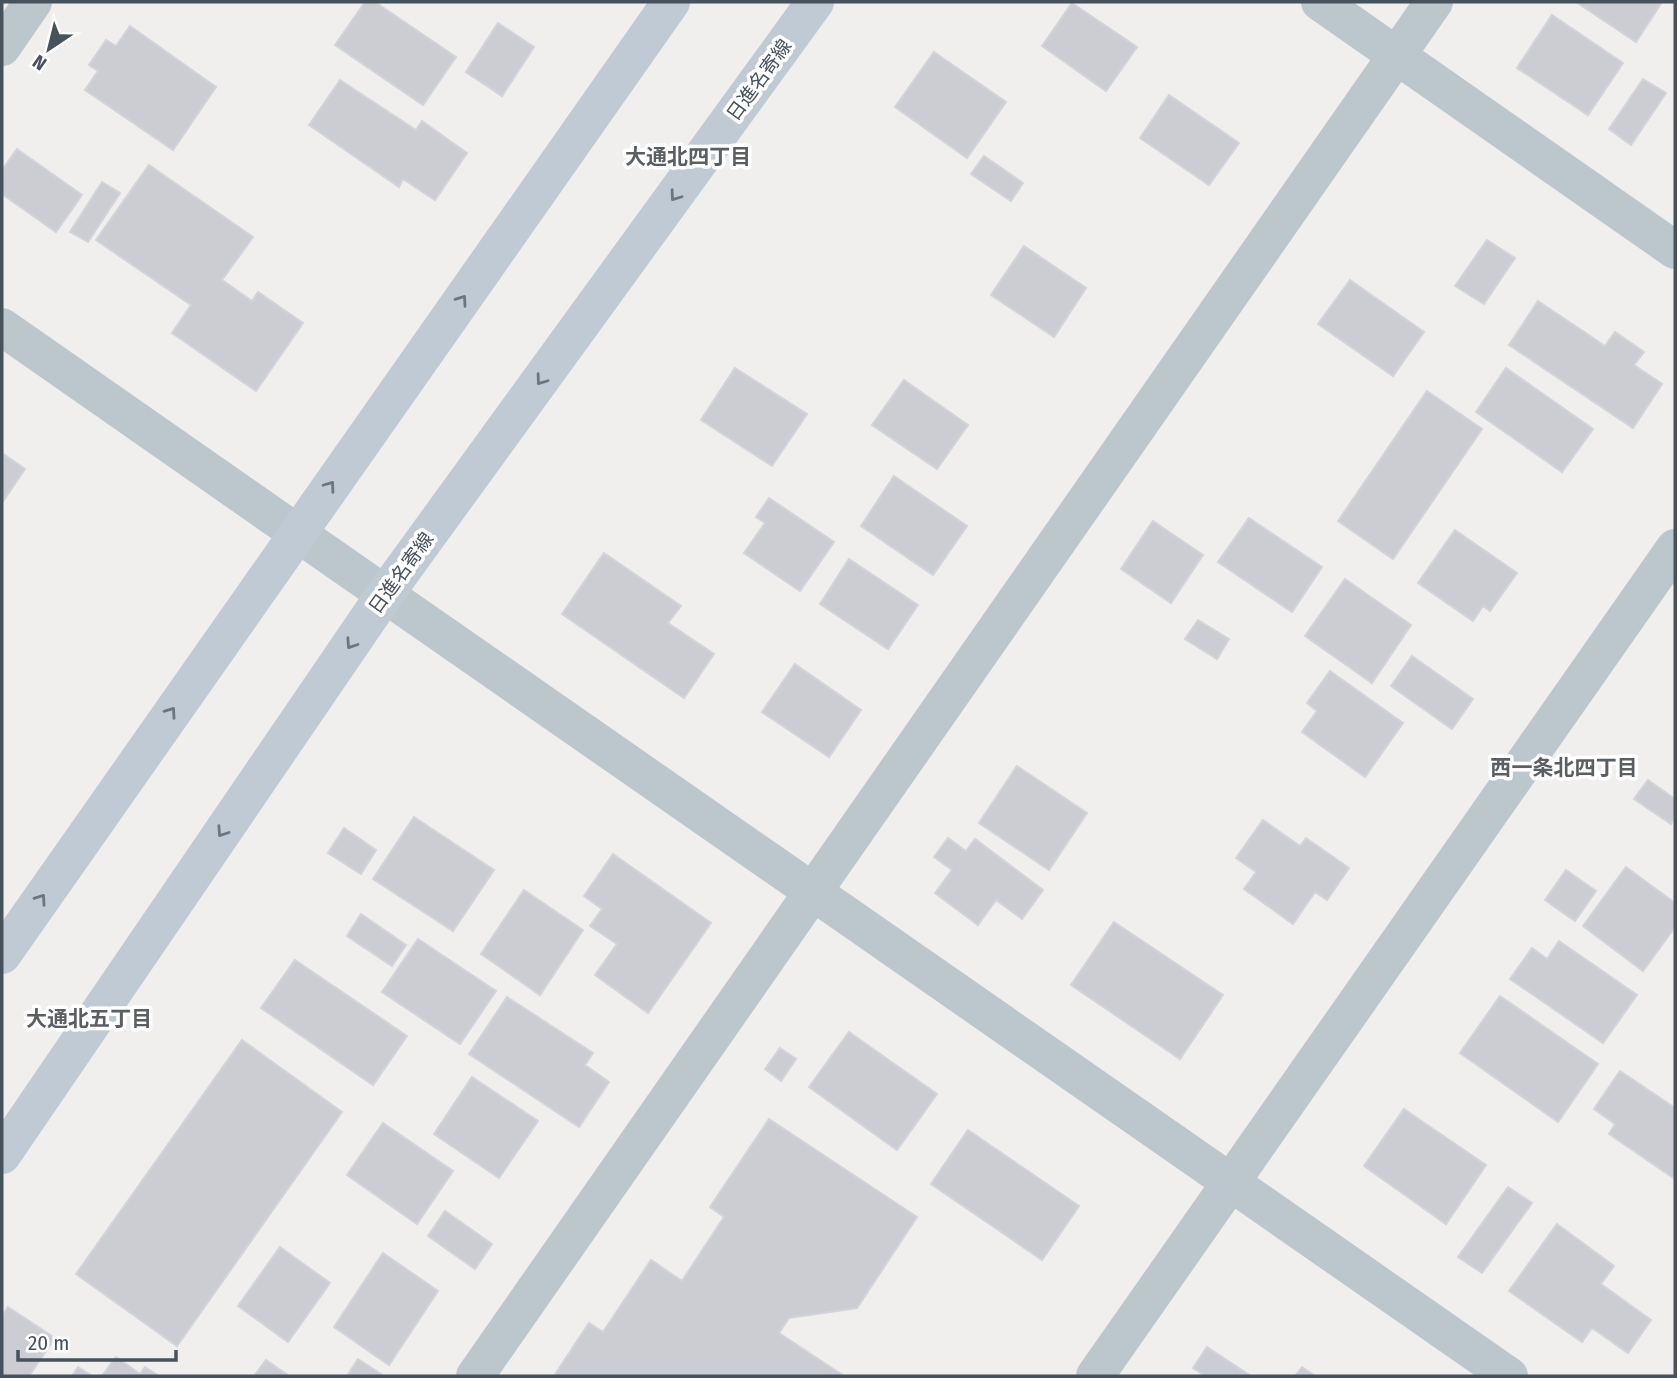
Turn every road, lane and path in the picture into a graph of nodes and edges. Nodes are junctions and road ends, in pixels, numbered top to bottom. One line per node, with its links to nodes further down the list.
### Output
1 (33, 2): 6 (street)
2 (671, 2): 10 (main road, one-way to 2)
3 (816, 2): 12 (main road, 日進名寄線, one-way to 12)
4 (1320, 2): 7 (street)
5 (1434, 2): 7 (street)
6 (2, 47)
7 (1397, 54): 8 (street); 13 (street)
8 (1675, 250)
9 (2, 327): 10 (street)
10 (297, 533): 12 (street); 14 (main road, one-way to 10)
11 (1675, 548): 16 (street)
12 (385, 594): 13 (street); 15 (main road, 日進名寄線, one-way to 15)
13 (814, 891): 16 (street); 17 (street)
14 (2, 955)
15 (2, 1155)
16 (1231, 1182): 18 (street); 19 (street)
17 (475, 1376)
18 (1095, 1376)
19 (1509, 1376)

